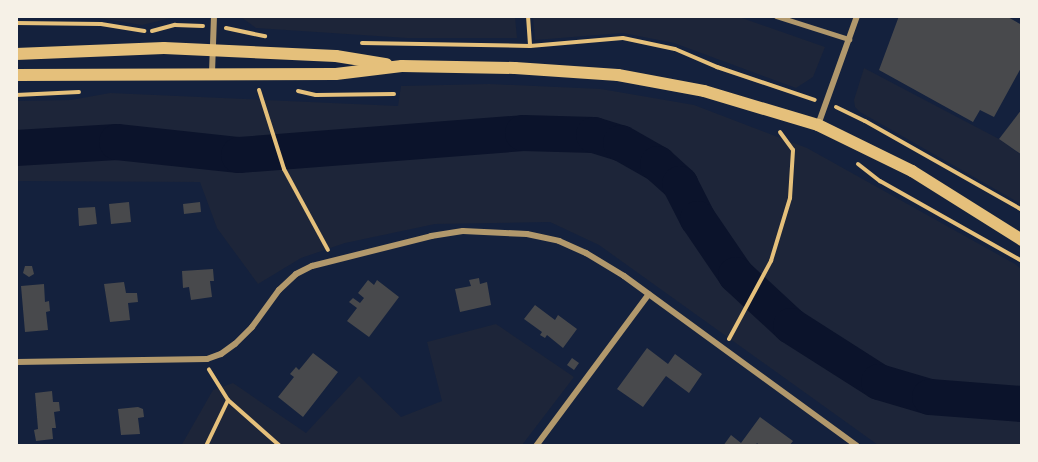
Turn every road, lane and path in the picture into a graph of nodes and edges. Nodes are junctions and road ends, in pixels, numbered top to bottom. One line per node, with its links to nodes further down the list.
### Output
1 (214, 16): 6 (street)
2 (528, 16): 8 (path)
3 (776, 16): 7 (lane)
4 (857, 16): 7 (street)
5 (16, 23): 6 (path)
6 (214, 27): 9 (street)
7 (849, 39): 17 (street)
8 (530, 46)
9 (213, 50): 10 (main road); 11 (main road); 12 (street)
10 (16, 54)
11 (402, 66): 12 (main road); 17 (main road)
12 (212, 73): 13 (main road)
13 (16, 75)
14 (269, 88): 21 (path)
15 (290, 89): 16 (path)
16 (394, 94)
17 (818, 125): 20 (main road)
18 (791, 136): 24 (path)
19 (857, 163): 22 (path)
20 (1022, 240)
21 (332, 259): 23 (street); 25 (street)
22 (1022, 261)
23 (649, 294): 24 (street); 30 (street)
24 (723, 349): 31 (street)
25 (207, 358): 26 (street); 27 (path)
26 (16, 362)
27 (228, 400): 28 (path); 29 (path)
28 (206, 446)
29 (280, 446)
30 (536, 446)
31 (857, 446)

